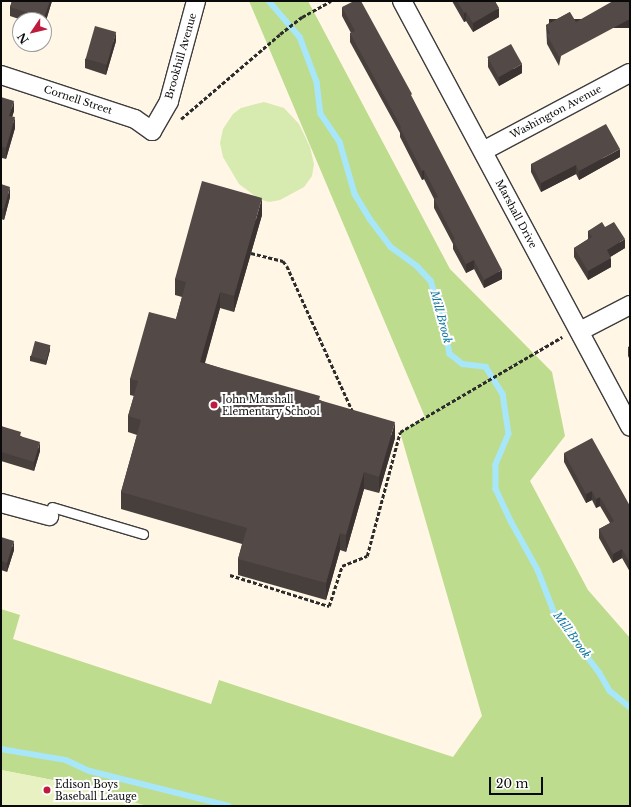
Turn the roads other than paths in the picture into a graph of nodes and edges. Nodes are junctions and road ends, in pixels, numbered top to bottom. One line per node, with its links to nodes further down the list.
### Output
1 (196, 1): 5 (street, Brookhill Avenue)
2 (402, 1): 6 (street, Marshall Drive)
3 (630, 73): 6 (street, Washington Avenue)
4 (1, 75): 5 (street, Cornell Street)
5 (152, 131)
6 (482, 151): 8 (street, Marshall Drive)
7 (630, 304): 8 (street)
8 (580, 331): 9 (street, Marshall Drive)
9 (630, 427)
10 (1, 502): 11 (street)
11 (51, 512): 12 (lane)
12 (143, 534)

